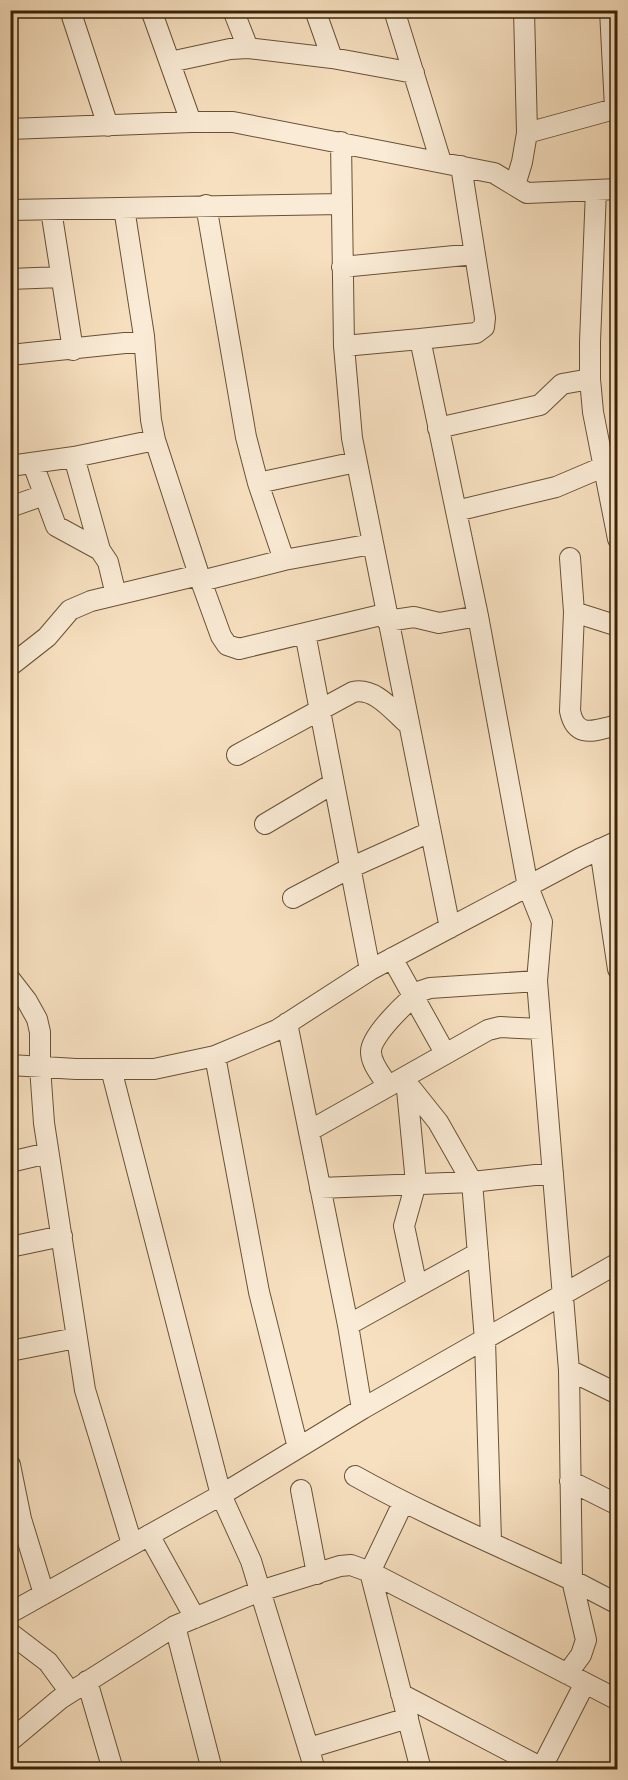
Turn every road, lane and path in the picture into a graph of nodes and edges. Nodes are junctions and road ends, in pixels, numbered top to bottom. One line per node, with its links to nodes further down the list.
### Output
1 (70, 10): 14 (street)
2 (151, 10): 10 (street)
3 (233, 10): 8 (street)
4 (315, 10): 9 (street)
5 (394, 10): 11 (street)
6 (524, 10): 16 (street)
7 (610, 10): 12 (street)
8 (248, 48): 9 (street); 10 (street)
9 (332, 58): 11 (street)
10 (170, 62): 13 (street)
11 (414, 73): 18 (street)
12 (616, 108): 16 (street)
13 (190, 122): 14 (street); 17 (street)
14 (108, 126): 15 (street)
15 (10, 129)
16 (527, 133): 20 (street)
17 (341, 142): 18 (street); 23 (street)
18 (441, 162): 19 (street)
19 (461, 166): 20 (street); 28 (street)
20 (515, 185): 22 (street)
21 (618, 189): 22 (street)
22 (596, 190): 37 (street)
23 (341, 204): 24 (street); 29 (street)
24 (206, 205): 25 (street); 45 (street)
25 (124, 208): 27 (street); 33 (street)
26 (10, 210): 27 (street)
27 (51, 210): 30 (street)
28 (475, 254): 29 (street); 32 (street)
29 (342, 267): 34 (street)
30 (61, 277): 31 (street); 35 (street)
31 (10, 279)
32 (420, 339): 34 (street); 38 (street)
33 (144, 341): 35 (street); 39 (street)
34 (344, 346): 41 (street)
35 (73, 350): 36 (street)
36 (10, 355)
37 (590, 379): 38 (street); 44 (street)
38 (438, 428): 48 (street)
39 (155, 440): 40 (street); 54 (street)
40 (74, 457): 42 (street); 51 (street)
41 (356, 462): 45 (street); 50 (street)
42 (33, 464): 43 (street); 46 (street)
43 (10, 466)
44 (603, 467): 48 (street); 49 (street)
45 (258, 483): 53 (street)
46 (44, 495): 47 (street); 51 (street)
47 (10, 507)
48 (456, 511): 57 (street)
49 (617, 536)
50 (372, 544): 53 (street); 58 (street)
51 (100, 550): 55 (street)
52 (570, 558): 56 (street)
53 (284, 560): 54 (street)
54 (200, 578): 55 (street); 60 (street)
55 (116, 595): 61 (street)
56 (574, 612): 59 (street); 64 (street)
57 (478, 616): 58 (street); 71 (street)
58 (386, 617): 60 (street); 63 (street)
59 (618, 626)
60 (305, 633): 62 (street)
61 (10, 666)
62 (320, 710): 63 (street); 65 (street); 66 (street)
63 (408, 724): 68 (street)
64 (618, 725)
65 (237, 755)
66 (334, 783): 67 (street); 70 (street)
67 (265, 824)
68 (430, 832): 70 (street); 73 (street)
69 (609, 845): 71 (street); 75 (street)
70 (350, 868): 72 (street); 76 (street)
71 (528, 887): 73 (street); 78 (street)
72 (293, 898)
73 (450, 928): 74 (street)
74 (392, 958): 76 (street); 79 (street)
75 (618, 969)
76 (370, 970): 80 (street)
77 (10, 979): 85 (street)
78 (537, 981): 79 (street); 81 (street)
79 (413, 997): 82 (street); 87 (street)
80 (287, 1023): 83 (street); 88 (street)
81 (541, 1029): 82 (street); 91 (street)
82 (445, 1053): 87 (street)
83 (215, 1056): 86 (street); 108 (street)
84 (10, 1065): 85 (street)
85 (40, 1067): 86 (street); 89 (street)
86 (111, 1069): 113 (street)
87 (400, 1081): 88 (street); 92 (street); 93 (street)
88 (309, 1131): 94 (street)
89 (48, 1153): 90 (street); 95 (street)
90 (10, 1162)
91 (553, 1173): 92 (street); 100 (street)
92 (472, 1182): 93 (street); 97 (street)
93 (416, 1183): 94 (street); 99 (street)
94 (320, 1188): 101 (street)
95 (62, 1236): 96 (street); 102 (street)
96 (10, 1247)
97 (478, 1253): 99 (street); 103 (street)
98 (618, 1263): 100 (street)
99 (417, 1287): 101 (street)
100 (564, 1293): 103 (street); 105 (street)
101 (348, 1325): 107 (street)
102 (76, 1338): 104 (street); 116 (street)
103 (484, 1340): 107 (street); 117 (street)
104 (10, 1351)
105 (569, 1370): 106 (street); 111 (street)
106 (618, 1394)
107 (362, 1409): 108 (street)
108 (298, 1448): 113 (street)
109 (10, 1465): 122 (street)
110 (355, 1476): 114 (street)
111 (570, 1481): 115 (street); 120 (street)
112 (301, 1490): 119 (street)
113 (221, 1495): 116 (street); 121 (street)
114 (404, 1503): 117 (street); 118 (street)
115 (618, 1505)
116 (141, 1540): 122 (street); 125 (street)
117 (491, 1541): 120 (street)
118 (370, 1572): 119 (street); 128 (street); 132 (street)
119 (317, 1574): 121 (street)
120 (572, 1580): 123 (street); 128 (street)
121 (260, 1591): 125 (street); 136 (street)
122 (44, 1594): 124 (street)
123 (618, 1604)
124 (10, 1613)
125 (195, 1618): 126 (street)
126 (175, 1626): 129 (street); 139 (street)
127 (10, 1634): 131 (street)
128 (567, 1674): 130 (street)
129 (87, 1681): 131 (street); 138 (street)
130 (585, 1683): 133 (street); 137 (street)
131 (70, 1692): 135 (street)
132 (401, 1694): 134 (street); 137 (street)
133 (618, 1700)
134 (408, 1718): 136 (street); 141 (street)
135 (12, 1734)
136 (309, 1748): 140 (street)
137 (544, 1768)
138 (112, 1770)
139 (212, 1770)
140 (315, 1770)
141 (420, 1770)

